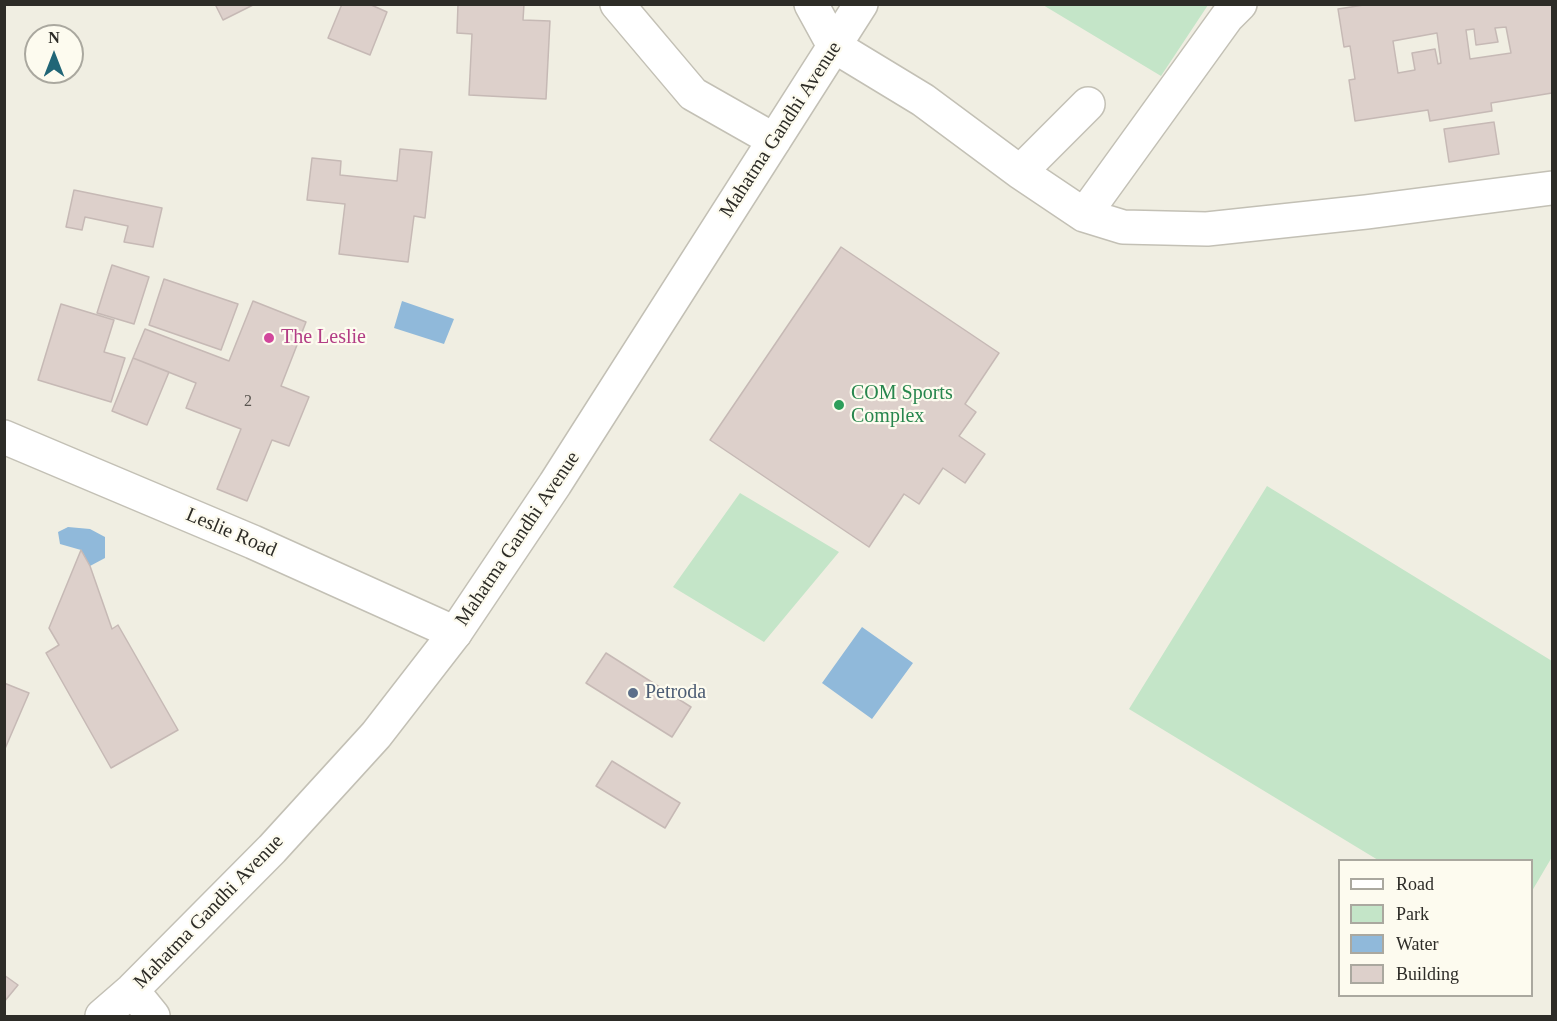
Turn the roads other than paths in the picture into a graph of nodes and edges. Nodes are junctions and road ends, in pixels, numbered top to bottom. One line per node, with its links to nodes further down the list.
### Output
1 (616, 4): 7 (main road)
2 (811, 4): 5 (main road)
3 (861, 4): 5 (main road, Mahatma Gandhi Avenue)
4 (1240, 4): 10 (main road)
5 (834, 46): 7 (main road, Mahatma Gandhi Avenue); 8 (main road)
6 (1088, 104): 8 (main road)
7 (774, 140): 12 (main road, Mahatma Gandhi Avenue)
8 (1020, 172): 10 (main road)
9 (1552, 188): 10 (main road)
10 (1084, 215)
11 (4, 437): 12 (main road, Leslie Road)
12 (455, 633): 13 (main road, Mahatma Gandhi Avenue)
13 (132, 990): 14 (main road, Mahatma Gandhi Avenue); 15 (main road)
14 (102, 1017)
15 (153, 1017)

